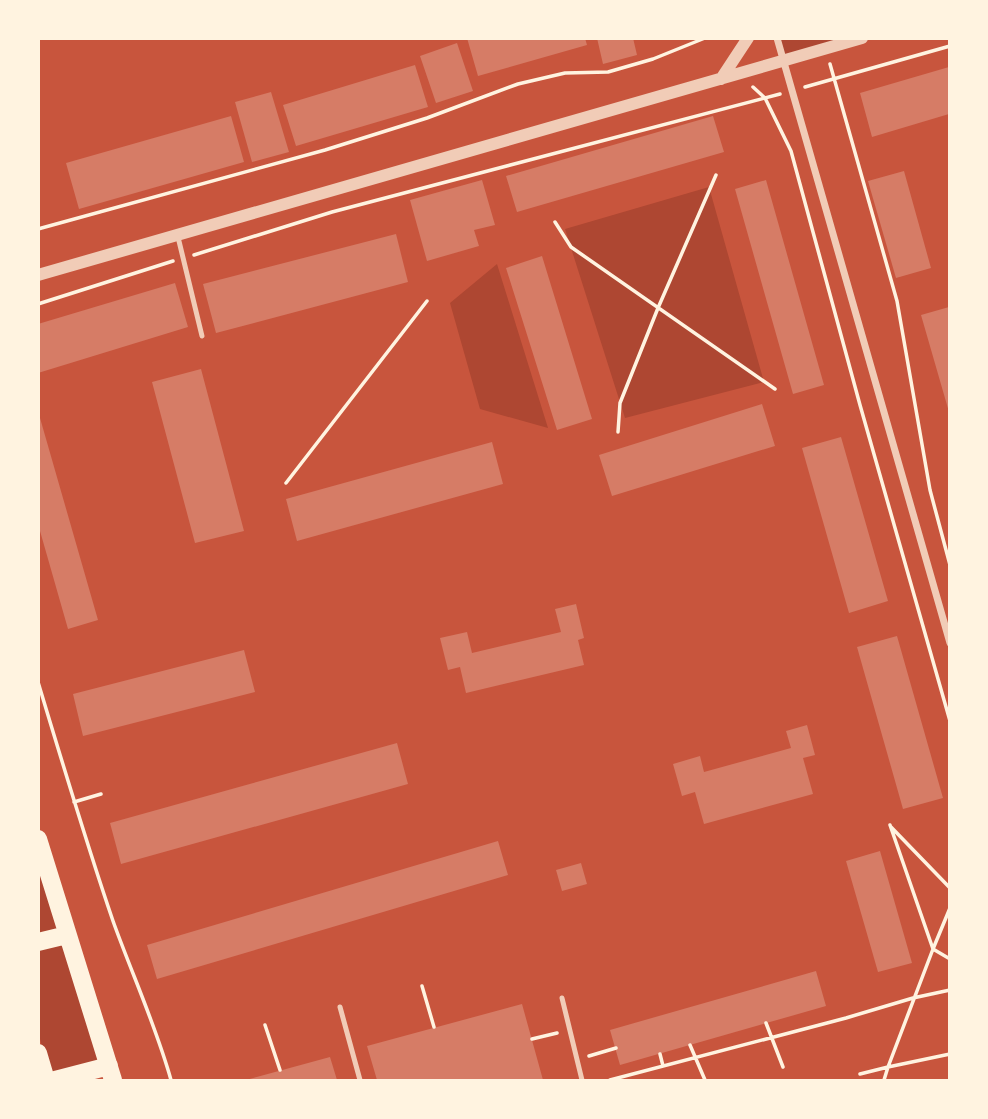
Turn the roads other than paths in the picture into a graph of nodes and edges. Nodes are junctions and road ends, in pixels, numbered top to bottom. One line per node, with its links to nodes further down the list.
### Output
1 (748, 38): 5 (street)
2 (777, 38): 4 (street)
3 (862, 38): 4 (street)
4 (784, 61): 5 (street); 9 (street)
5 (721, 79): 6 (street)
6 (178, 235): 7 (street); 8 (lane)
7 (38, 275)
8 (202, 336)
9 (950, 643)
10 (38, 839): 11 (main road)
11 (66, 935): 12 (main road); 16 (main road)
12 (38, 942)
13 (562, 998): 20 (lane)
14 (340, 1007): 19 (lane)
15 (38, 1053): 17 (main road)
16 (111, 1073): 18 (main road)
17 (46, 1080)
18 (55, 1080)
19 (359, 1080)
20 (582, 1080)

